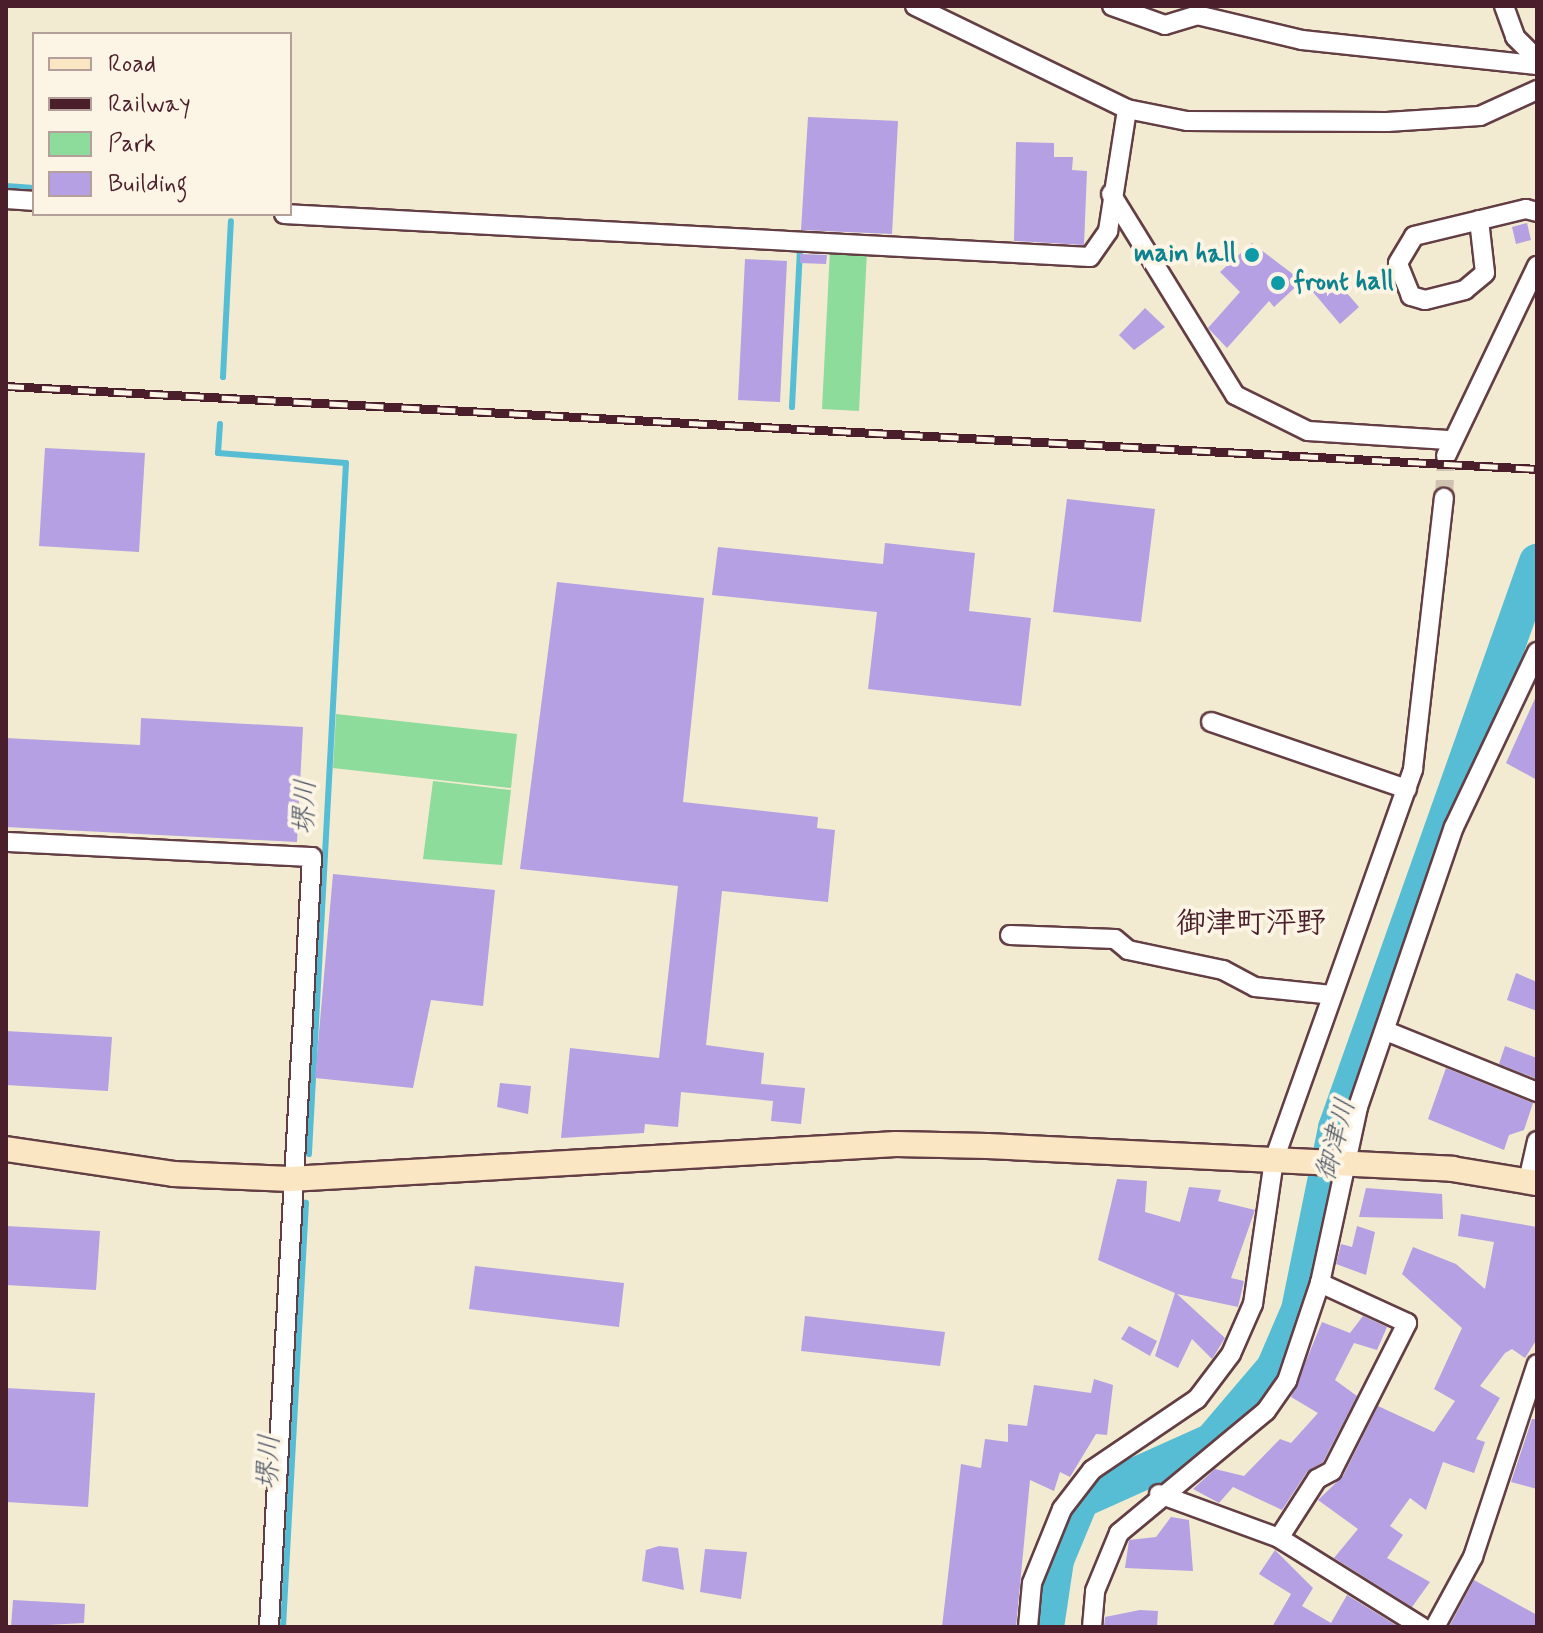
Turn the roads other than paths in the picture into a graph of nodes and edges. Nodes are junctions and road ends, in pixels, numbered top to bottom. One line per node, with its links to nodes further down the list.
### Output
1 (1112, 6): 5 (street)
2 (1504, 6): 4 (street)
3 (924, 8): 7 (street)
4 (1537, 59)
5 (1537, 65)
6 (1537, 90): 7 (street)
7 (1127, 109): 8 (street)
8 (1111, 194): 12 (street); 14 (street)
9 (6, 199): 10 (street)
10 (32, 201)
11 (1537, 212): 13 (street)
12 (292, 214)
13 (1479, 220): 13 (street)
14 (1537, 266)
15 (1444, 498): 18 (street)
16 (1537, 652): 22 (street)
17 (1211, 722): 18 (street)
18 (1407, 789): 21 (street)
19 (6, 842): 28 (street)
20 (1010, 935): 21 (street)
21 (1332, 995): 26 (street)
22 (1386, 1031): 23 (street); 27 (street)
23 (1537, 1092)
24 (1537, 1141): 29 (street)
25 (6, 1149): 28 (street)
26 (1277, 1160): 27 (street); 28 (street); 35 (street)
27 (1342, 1163): 29 (street); 30 (street)
28 (290, 1179): 34 (street)
29 (1533, 1182)
30 (1320, 1283): 32 (street); 33 (street)
31 (1537, 1364): 38 (street)
32 (1159, 1494): 33 (street); 36 (street)
33 (1279, 1538): 37 (street)
34 (269, 1627)
35 (1028, 1627)
36 (1092, 1627)
37 (1422, 1627)
38 (1435, 1627)

